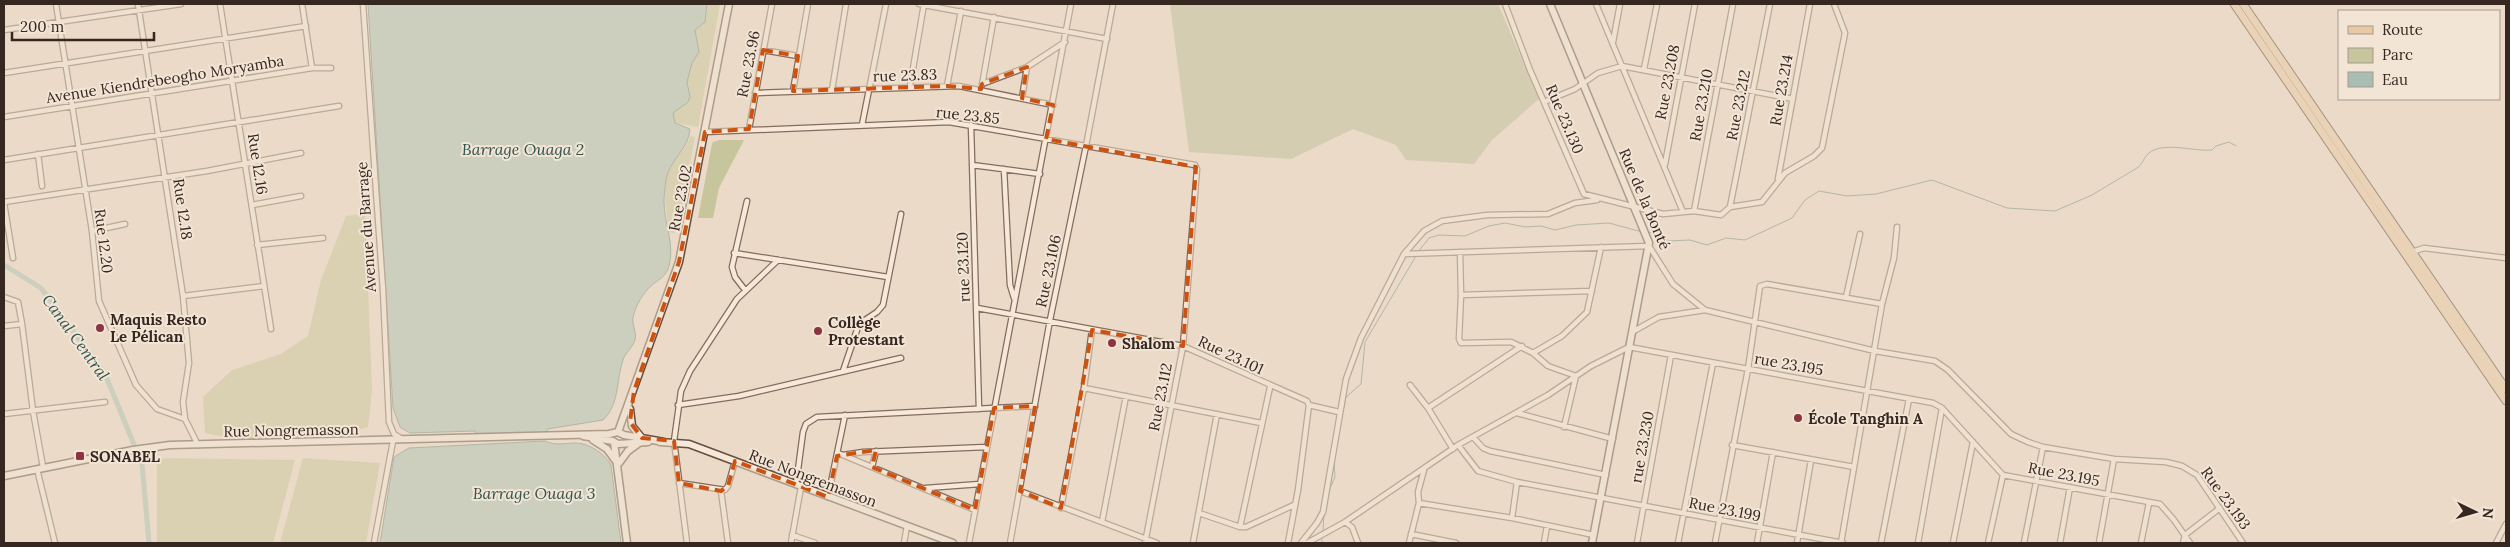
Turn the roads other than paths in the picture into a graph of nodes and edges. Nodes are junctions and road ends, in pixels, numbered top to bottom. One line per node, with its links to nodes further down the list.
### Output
1 (56, 4): 30 (street, Rue 12.20)
2 (138, 4): 27 (street, Rue 12.18)
3 (181, 4): 27 (street)
4 (220, 4): 34 (street, Rue 12.16)
5 (302, 4): 31 (street)
6 (364, 4): 181 (street, Avenue du Barrage)
7 (729, 4): 72 (street, Rue 23.02)
8 (772, 4): 38 (street, Rue 23.96)
9 (808, 4): 40 (street)
10 (846, 4): 56 (street)
11 (886, 4): 55 (street)
12 (922, 4): 28 (street); 52 (street)
13 (1071, 4): 33 (street)
14 (1113, 4): 35 (street, Rue 23.106)
15 (1505, 4): 63 (street, Rue 23.130)
16 (1550, 4): 50 (street, Rue de la Bonté)
17 (1596, 4): 37 (street)
18 (1620, 4): 37 (street)
19 (1656, 4): 46 (street)
20 (1695, 4): 48 (street, Rue 23.208)
21 (1732, 4): 51 (street, Rue 23.210)
22 (1770, 4): 58 (street, Rue 23.212)
23 (1810, 4): 62 (street, Rue 23.214)
24 (1834, 4): 87 (street)
25 (2234, 4): 154 (main road)
26 (2243, 4): 109 (main road)
27 (140, 10): 30 (street); 39 (street, Rue 12.18)
28 (961, 11): 29 (street); 53 (street)
29 (994, 18): 33 (street); 54 (street)
30 (59, 21): 32 (street); 41 (street, Rue 12.20)
31 (306, 26): 34 (street); 44 (street)
32 (4, 30)
33 (1066, 31): 35 (street); 36 (street)
34 (226, 39): 39 (street); 49 (street, Rue 12.16)
35 (1107, 39): 75 (street, Rue 23.106)
36 (1064, 42): 43 (street); 64 (street)
37 (1613, 43): 42 (street)
38 (763, 50): 40 (street); 60 (street, Rue 23.96)
39 (146, 51): 41 (street); 59 (street, Rue 12.18)
40 (798, 56): 57 (street)
41 (65, 63): 47 (street); 65 (street, Rue 12.20)
42 (1622, 66): 46 (street); 50 (street); 81 (street)
43 (1028, 67): 54 (street); 61 (street)
44 (312, 68): 45 (street, Avenue Kiendrebeogho Moryamba); 49 (street, Avenue Kiendrebeogho Moryamba)
45 (331, 68)
46 (1644, 69): 48 (street)
47 (4, 73)
48 (1681, 76): 51 (street); 81 (street, Rue 23.208)
49 (234, 82): 59 (street, Avenue Kiendrebeogho Moryamba); 68 (street, Rue 12.16)
50 (1583, 84): 63 (street); 95 (street, Rue de la Bonté)
51 (1718, 84): 58 (street); 97 (street, Rue 23.210)
52 (910, 86): 53 (street, rue 23.83); 55 (street, rue 23.83)
53 (947, 86): 54 (street, rue 23.83)
54 (982, 87): 61 (street, rue 23.83)
55 (870, 89): 56 (street, rue 23.83); 69 (street)
56 (832, 90): 57 (street, rue 23.83)
57 (793, 91): 60 (street, rue 23.83)
58 (1753, 91): 62 (street); 96 (street, Rue 23.212)
59 (153, 93): 65 (street, Avenue Kiendrebeogho Moryamba); 73 (street, Rue 12.18)
60 (755, 93): 71 (street, Rue 23.96)
61 (1022, 98): 64 (street, rue 23.83)
62 (1793, 98): 87 (street, Rue 23.214)
63 (1544, 102): 91 (street, Rue 23.130)
64 (1053, 105): 74 (street)
65 (71, 106): 67 (street, Avenue Kiendrebeogho Moryamba); 76 (street, Rue 12.20)
66 (338, 106): 68 (street)
67 (4, 117)
68 (239, 124): 73 (street); 80 (street, Rue 12.16)
69 (862, 125): 70 (street, rue 23.85); 71 (street, rue 23.85)
70 (971, 125): 74 (street, rue 23.85); 82 (street, rue 23.120)
71 (749, 129): 72 (street, rue 23.85)
72 (705, 132): 150 (street, Rue 23.02)
73 (158, 135): 76 (street); 86 (street, Rue 12.18)
74 (1046, 139): 75 (street, rue 23.85); 85 (street)
75 (1086, 146): 83 (street, rue 23.85); 128 (street, Rue 23.106)
76 (78, 148): 78 (street); 89 (street, Rue 12.20)
77 (301, 153): 80 (street)
78 (38, 154): 79 (street); 88 (street)
79 (4, 160)
80 (245, 163): 86 (street); 94 (street, Rue 12.16)
81 (1665, 164): 98 (street)
82 (972, 165): 84 (street); 125 (street, rue 23.120)
83 (1195, 165): 135 (street, Rue 23.112)
84 (1004, 169): 85 (street); 123 (street)
85 (1040, 174): 123 (street)
86 (166, 176): 89 (street); 120 (street, Rue 12.18)
87 (1777, 181): 96 (street, Rue 23.130)
88 (42, 186)
89 (84, 188): 92 (street); 102 (street, Rue 12.20)
90 (301, 196): 94 (street)
91 (1601, 199): 95 (street, Rue 23.130); 111 (street)
92 (4, 202): 112 (street)
93 (747, 202): 110 (street)
94 (252, 204): 106 (street, Rue 12.16)
95 (1635, 208): 98 (street, Rue 23.130); 105 (street, Rue de la Bonté)
96 (1730, 209): 97 (street, Rue 23.130)
97 (1694, 211): 98 (street, Rue 23.130)
98 (1683, 212)
99 (901, 214): 115 (street)
100 (125, 224): 102 (street)
101 (1897, 227): 124 (street)
102 (92, 231): 171 (street, Rue 12.20)
103 (1860, 234): 122 (street)
104 (323, 238): 106 (street)
105 (1648, 244): 107 (street); 126 (street, Rue de la Bonté); 134 (street)
106 (257, 245): 116 (street, Rue 12.16)
107 (1602, 247): 108 (street); 118 (street)
108 (1460, 252): 111 (street); 119 (street)
109 (2412, 252): 113 (street); 149 (main road)
110 (734, 253): 114 (street); 117 (street)
111 (1406, 254): 166 (street)
112 (13, 258)
113 (2506, 258)
114 (778, 260): 115 (street); 117 (street)
115 (888, 277): 144 (street)
116 (264, 286): 120 (street); 132 (street, Rue 12.16)
117 (745, 290): 156 (street)
118 (1592, 291): 119 (street); 139 (street)
119 (1461, 295): 136 (street)
120 (183, 296): 171 (street, Rue 12.18)
121 (4, 297): 130 (street)
122 (1846, 297): 124 (street); 129 (street)
123 (1014, 299): 127 (street)
124 (1882, 304): 138 (street)
125 (977, 308): 127 (street, Rue 23.101); 164 (street, rue 23.120)
126 (1705, 310): 129 (street, Rue de la Bonté); 134 (street)
127 (1012, 314): 128 (street, Rue 23.101); 160 (street)
128 (1050, 320): 133 (street, Rue 23.101); 159 (street, Rue 23.106)
129 (1755, 323): 138 (street, Rue de la Bonté); 143 (street)
130 (22, 324): 131 (street); 165 (street)
131 (4, 326)
132 (271, 329)
133 (1092, 330): 135 (street, Rue 23.101); 148 (street)
134 (1632, 332): 137 (street)
135 (1182, 346): 147 (street, Rue 23.101); 157 (street, Rue 23.112)
136 (1522, 346): 139 (street); 161 (street)
137 (1630, 347): 140 (street, rue 23.195); 145 (street); 178 (street)
138 (1875, 351): 151 (street); 187 (street, Rue de la Bonté)
139 (1533, 353): 145 (street)
140 (1671, 355): 142 (street, rue 23.195); 220 (street, rue 23.230)
141 (901, 358): 144 (street)
142 (1713, 363): 143 (street, rue 23.195); 225 (street)
143 (1748, 369): 151 (street, rue 23.195); 186 (street)
144 (843, 370): 156 (street)
145 (1576, 376): 169 (street); 173 (street)
146 (1410, 384): 161 (street)
147 (1270, 387): 158 (street, Rue 23.101); 172 (street)
148 (1084, 388): 152 (street); 221 (street)
149 (2506, 389)
150 (634, 390): 163 (street, Rue 23.02); 177 (street, Rue 23.02)
151 (1867, 391): 153 (street, rue 23.195); 197 (street)
152 (1126, 396): 157 (street); 228 (street)
153 (1909, 399): 162 (street, rue 23.195); 268 (street)
154 (2506, 401)
155 (105, 402): 165 (street)
156 (678, 405): 182 (street)
157 (1171, 405): 168 (street); 240 (street, Rue 23.112)
158 (1309, 405): 166 (street, Rue 23.101); 219 (street)
159 (1035, 406): 160 (street); 213 (street, Rue 23.106)
160 (994, 408): 164 (street); 188 (street)
161 (1428, 408): 189 (street)
162 (1942, 408): 183 (street); 269 (street)
163 (630, 409): 177 (street, Rue 23.02); 179 (street)
164 (979, 409): 170 (street)
165 (33, 411): 167 (street); 199 (street)
166 (1339, 412): 255 (street)
167 (4, 414)
168 (1217, 414): 172 (street); 224 (street)
169 (1517, 414): 173 (street); 175 (street)
170 (845, 415): 192 (street); 209 (street)
171 (185, 419): 184 (street)
172 (1261, 423): 233 (street)
173 (1564, 426): 178 (street)
174 (582, 436): 176 (street, Rue Nongremasson); 177 (street, Rue Nongremasson); 181 (street, Rue Nongremasson)
175 (1473, 437): 185 (street); 202 (street)
176 (590, 438): 177 (street, Rue Nongremasson); 196 (street)
177 (619, 438): 179 (street, Rue Nongremasson); 196 (street)
178 (1613, 438): 202 (street)
179 (642, 440): 182 (street, Rue Nongremasson); 196 (street)
180 (394, 441): 181 (street, Rue Nongremasson); 184 (street, Rue Nongremasson); 242 (street)
181 (406, 441)
182 (674, 441): 195 (street, Rue Nongremasson); 207 (street)
183 (1973, 442): 203 (street); 270 (street)
184 (198, 445): 199 (street, Rue Nongremasson)
185 (1458, 445): 189 (street); 206 (street, Rue 23.199)
186 (1732, 445): 191 (street); 227 (street)
187 (2043, 446): 193 (street, Rue de la Bonté); 205 (street)
188 (986, 447): 190 (street); 208 (street)
189 (1453, 449): 201 (street)
190 (876, 451): 192 (street); 198 (street)
191 (1773, 452): 194 (street); 234 (street)
192 (840, 454): 198 (street); 215 (street)
193 (2114, 459): 200 (street, Rue de la Bonté); 214 (street)
194 (1811, 460): 197 (street); 238 (street)
195 (735, 461): 209 (street, Rue Nongremasson); 212 (street)
196 (618, 463): 243 (street)
197 (1854, 466): 267 (street)
198 (872, 467): 211 (street)
199 (40, 468): 204 (street, Rue Nongremasson); 241 (street)
200 (2187, 468): 222 (street, Rue 23.193)
201 (1424, 469): 217 (street); 229 (street)
202 (1606, 475): 216 (street)
203 (2003, 475): 205 (street, Rue 23.195); 271 (street)
204 (4, 476)
205 (2036, 481): 210 (street, Rue 23.195); 272 (street)
206 (1517, 482): 216 (street, Rue 23.199); 226 (street)
207 (679, 483): 212 (street); 244 (street)
208 (980, 484): 211 (street); 223 (street)
209 (798, 486): 215 (street, Rue Nongremasson); 236 (street)
210 (2070, 487): 214 (street, Rue 23.195); 273 (street)
211 (923, 488): 223 (street)
212 (721, 490): 245 (street)
213 (1020, 491): 221 (street); 251 (street, Rue 23.106)
214 (2108, 495): 218 (street, Rue 23.195); 274 (street)
215 (828, 497): 231 (street, Rue Nongremasson)
216 (1601, 499): 220 (street, Rue 23.199); 237 (street)
217 (1420, 503): 226 (street); 235 (street)
218 (2149, 503): 239 (street, Rue 23.195); 275 (street)
219 (1294, 505): 233 (street); 254 (street)
220 (1644, 507): 225 (street, Rue 23.199); 262 (street, rue 23.230)
221 (1061, 508): 228 (street)
222 (2220, 508): 239 (street); 278 (street, Rue 23.193)
223 (975, 510): 250 (street)
224 (1199, 513): 233 (street); 253 (street)
225 (1684, 513): 227 (street, Rue 23.199); 263 (street)
226 (1512, 518): 232 (street)
227 (1719, 520): 234 (street, Rue 23.199); 264 (street)
228 (1102, 522): 240 (street)
229 (1345, 522): 256 (street); 257 (street)
230 (2506, 524): 279 (street)
231 (907, 526): 248 (street); 249 (street, Rue Nongremasson)
232 (1547, 526): 237 (street); 260 (street)
233 (1240, 527)
234 (1759, 528): 238 (street, Rue 23.199); 265 (street)
235 (1410, 534): 258 (street); 259 (street)
236 (792, 535): 246 (street); 247 (street)
237 (1594, 535): 261 (street)
238 (1799, 535): 266 (street); 267 (street, Rue 23.199)
239 (2185, 535): 276 (street); 277 (street, Rue 23.195)
240 (1146, 541): 252 (street)
241 (55, 543)
242 (374, 543)
243 (627, 543)
244 (687, 543)
245 (728, 543)
246 (791, 543)
247 (815, 543)
248 (904, 543)
249 (953, 543)
250 (969, 543)
251 (1010, 543)
252 (1156, 543)
253 (1193, 543)
254 (1288, 543)
255 (1301, 543)
256 (1307, 543)
257 (1358, 543)
258 (1409, 543)
259 (1456, 543)
260 (1544, 543)
261 (1592, 543)
262 (1638, 543)
263 (1678, 543)
264 (1715, 543)
265 (1756, 543)
266 (1797, 543)
267 (1842, 543)
268 (1881, 543)
269 (1918, 543)
270 (1953, 543)
271 (1988, 543)
272 (2024, 543)
273 (2060, 543)
274 (2099, 543)
275 (2141, 543)
276 (2183, 543)
277 (2190, 543)
278 (2243, 543)
279 (2496, 543)

